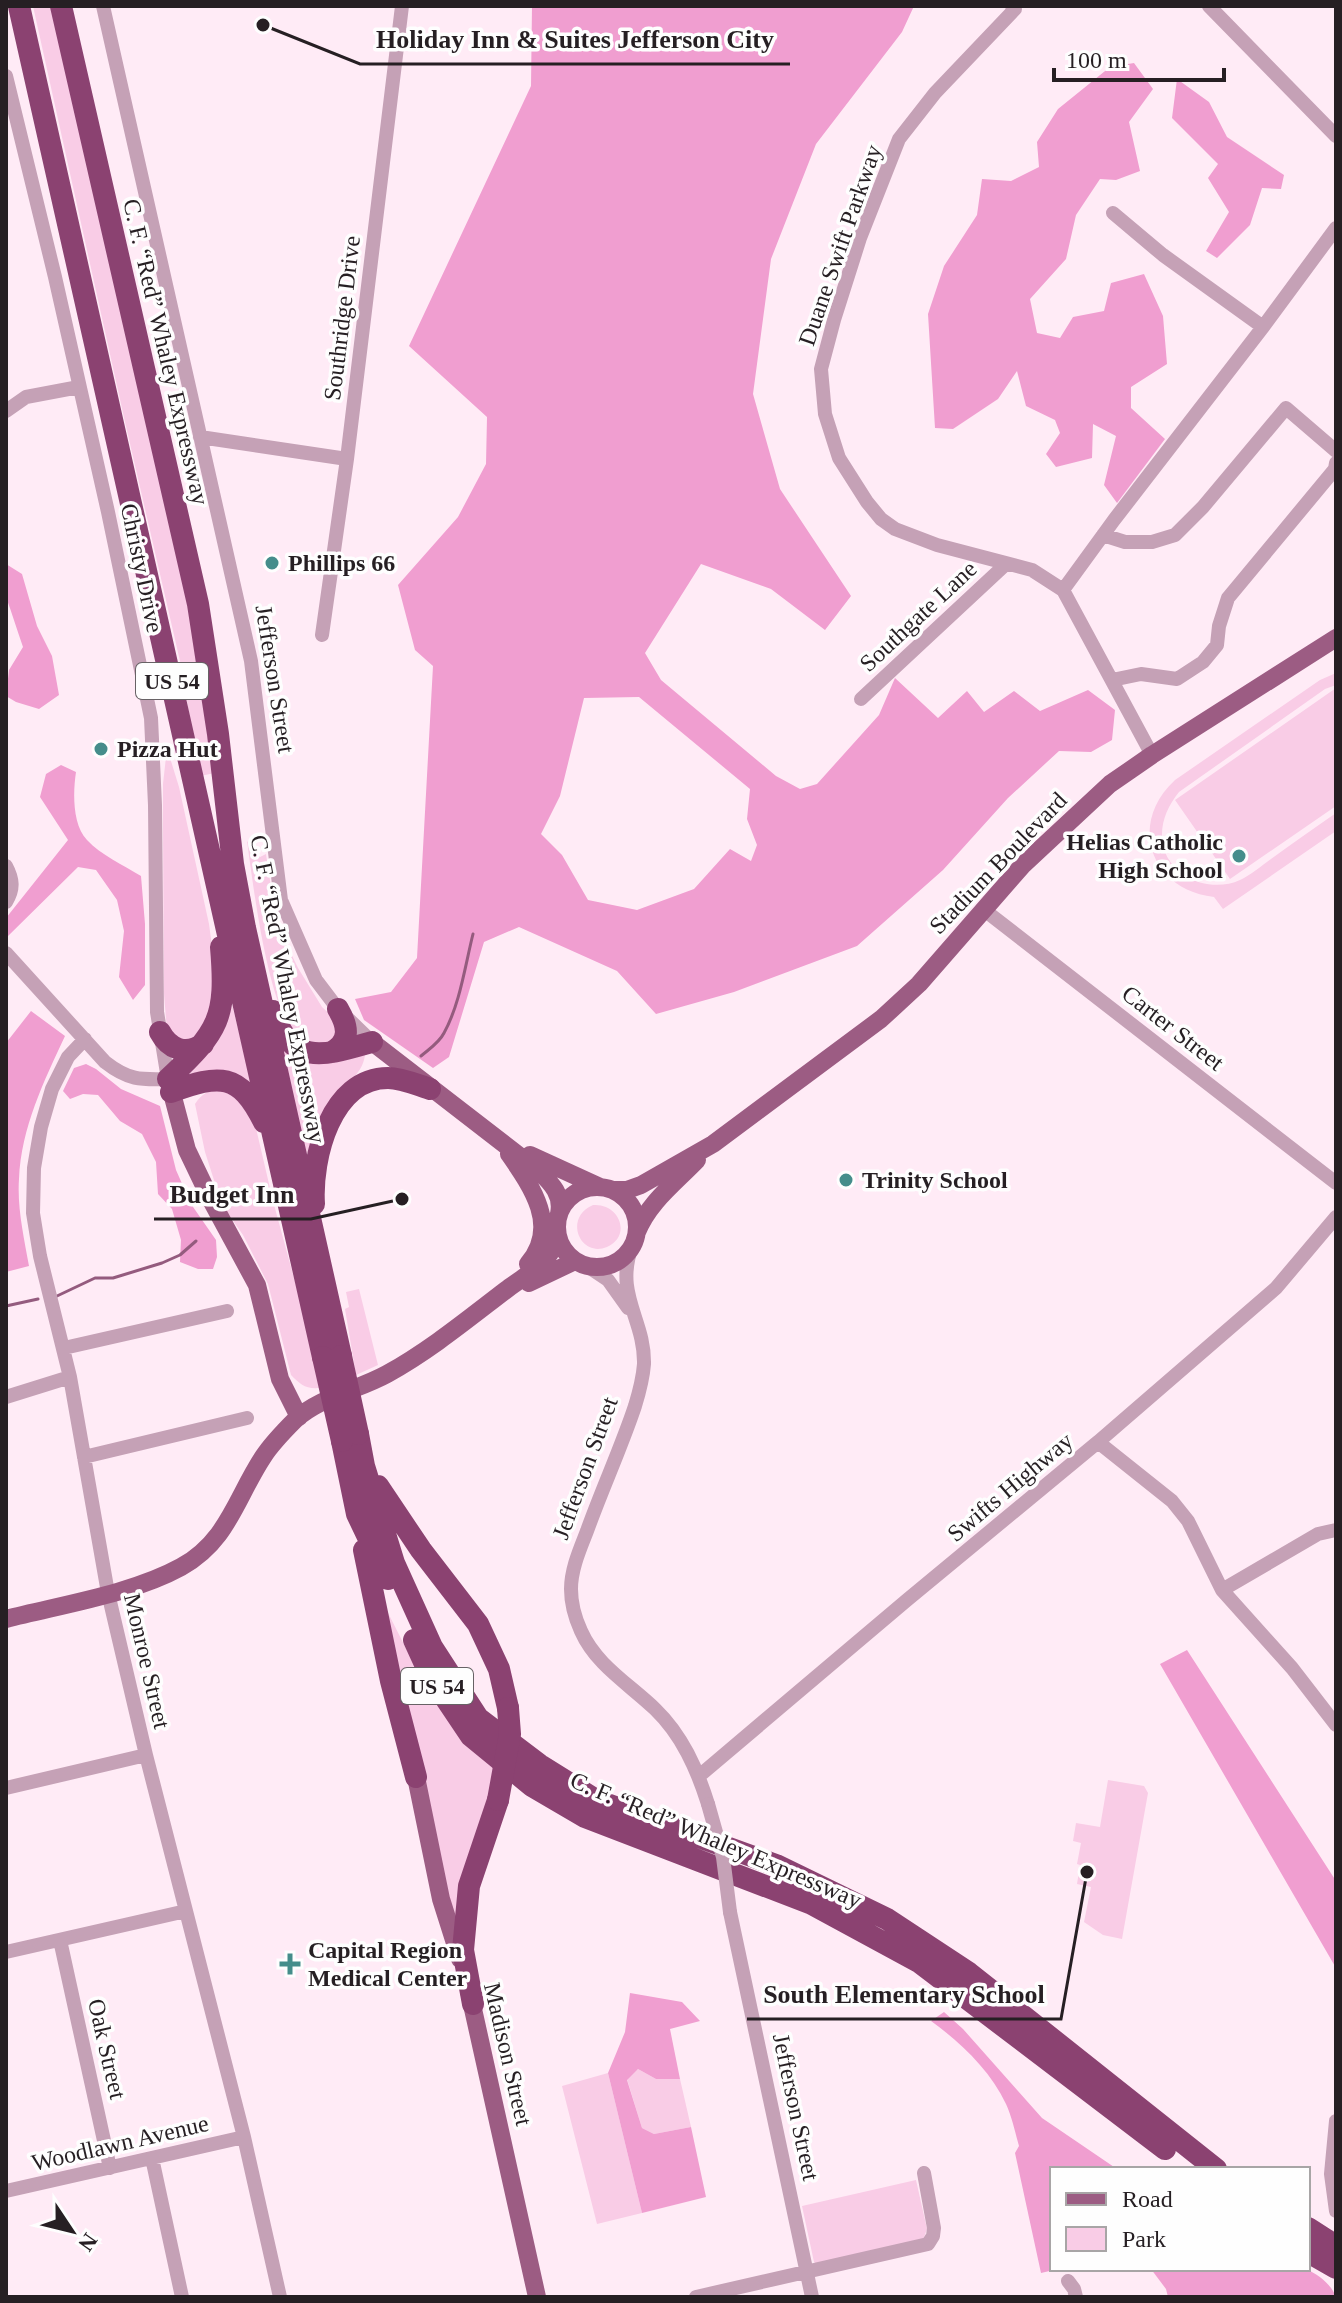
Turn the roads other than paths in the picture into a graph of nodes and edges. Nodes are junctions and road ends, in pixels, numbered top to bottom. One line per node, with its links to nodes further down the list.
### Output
1 (19, 6): 27 (highway, C. F. “Red” Whaley Expressway / US 54)
2 (61, 6): 30 (highway, C. F. “Red” Whaley Expressway / US 54)
3 (103, 6): 14 (street, Jefferson Street)
4 (402, 6): 16 (street, Southridge Drive)
5 (1209, 6): 8 (street)
6 (1015, 7): 19 (street, Duane Swift Parkway)
7 (6, 76): 12 (street, Christy Drive)
8 (1336, 136)
9 (1113, 213): 11 (street)
10 (1336, 228): 11 (street)
11 (1263, 327): 18 (street)
12 (79, 387): 13 (street); 33 (street, Christy Drive)
13 (6, 411)
14 (200, 437): 16 (street); 32 (street, Jefferson Street)
15 (1336, 451): 18 (street)
16 (347, 459): 21 (street, Southridge Drive)
17 (1336, 463): 23 (street)
18 (1103, 535): 20 (street)
19 (1006, 564): 20 (street, Duane Swift Parkway); 24 (street, Southgate Lane)
20 (1063, 590): 23 (street)
21 (322, 635)
22 (1336, 638): 25 (main road, Stadium Boulevard)
23 (1112, 680): 25 (street)
24 (861, 699)
25 (1152, 755): 29 (main road, Stadium Boulevard)
26 (6, 866): 28 (street)
27 (214, 870): 35 (highway); 43 (highway, C. F. “Red” Whaley Expressway / US 54)
28 (6, 902)
29 (983, 909): 42 (main road, Stadium Boulevard); 44 (street, Carter Street)
30 (245, 928): 37 (highway); 49 (highway, C. F. “Red” Whaley Expressway / US 54)
31 (6, 953): 34 (street)
32 (338, 1009): 36 (street, Jefferson Street); 37 (highway)
33 (160, 1032): 35 (highway); 38 (street, Christy Drive)
34 (85, 1039): 38 (street); 55 (street, Monroe Street)
35 (207, 1041): 38 (highway)
36 (374, 1044): 37 (highway); 39 (main road, Jefferson Street); 40 (highway)
37 (332, 1052)
38 (170, 1085): 43 (highway); 59 (main road)
39 (430, 1089): 40 (highway); 41 (main road, Jefferson Street)
40 (350, 1092): 49 (highway)
41 (499, 1139): 45 (main road); 47 (main road); 51 (main road)
42 (713, 1144): 45 (main road); 48 (main road)
43 (276, 1146): 56 (highway, C. F. “Red” Whaley Expressway / US 54)
44 (1336, 1183)
45 (606, 1188): 47 (main road); 48 (main road)
46 (1336, 1217): 62 (street, Swifts Highway)
47 (558, 1220): 50 (main road); 51 (main road)
48 (634, 1240): 50 (main road); 54 (street, Jefferson Street)
49 (318, 1257): 56 (highway, C. F. “Red” Whaley Expressway / US 54)
50 (581, 1263): 52 (main road); 54 (street)
51 (506, 1290): 52 (main road)
52 (488, 1304): 59 (main road)
53 (227, 1311): 55 (street)
54 (635, 1318): 72 (street, Jefferson Street)
55 (64, 1348): 57 (street, Monroe Street)
56 (332, 1357): 61 (highway, C. F. “Red” Whaley Expressway / US 54, bridge)
57 (70, 1377): 58 (street); 63 (street, Monroe Street)
58 (6, 1397)
59 (299, 1417): 68 (main road)
60 (247, 1418): 63 (street)
61 (350, 1438): 64 (highway, C. F. “Red” Whaley Expressway / US 54); 65 (highway, C. F. “Red” Whaley Expressway / US 54)
62 (1098, 1442): 67 (street); 72 (street, Swifts Highway)
63 (84, 1457): 68 (street, Monroe Street)
64 (364, 1466): 78 (highway, bridge); 83 (highway, C. F. “Red” Whaley Expressway / US 54)
65 (357, 1514): 73 (highway); 82 (highway, C. F. “Red” Whaley Expressway / US 54)
66 (1336, 1530): 67 (street)
67 (1222, 1590): 70 (street)
68 (108, 1593): 69 (main road); 71 (street, Monroe Street)
69 (6, 1619)
70 (1336, 1725)
71 (146, 1755): 74 (street); 75 (street, Monroe Street)
72 (699, 1776): 92 (street, Jefferson Street, bridge)
73 (416, 1777): 78 (main road, Madison Street)
74 (6, 1788)
75 (186, 1911): 76 (street); 80 (street, Monroe Street)
76 (60, 1940): 77 (street); 84 (street, Oak Street)
77 (6, 1952)
78 (473, 2004): 96 (main road, Madison Street)
79 (1336, 2121): 87 (street)
80 (244, 2137): 81 (street, Woodlawn Avenue); 95 (street, Monroe Street)
81 (152, 2158): 84 (street, Woodlawn Avenue); 94 (street)
82 (1188, 2167)
83 (1213, 2167)
84 (110, 2168): 86 (street, Woodlawn Avenue)
85 (924, 2173): 92 (street)
86 (6, 2191)
87 (1336, 2211)
88 (1310, 2229): 89 (highway)
89 (1336, 2246)
90 (1310, 2253): 91 (highway)
91 (1336, 2268)
92 (806, 2271): 97 (street); 98 (street, Jefferson Street)
93 (1068, 2281): 99 (street)
94 (182, 2297)
95 (280, 2297)
96 (537, 2297)
97 (696, 2297)
98 (812, 2297)
99 (1076, 2297)

